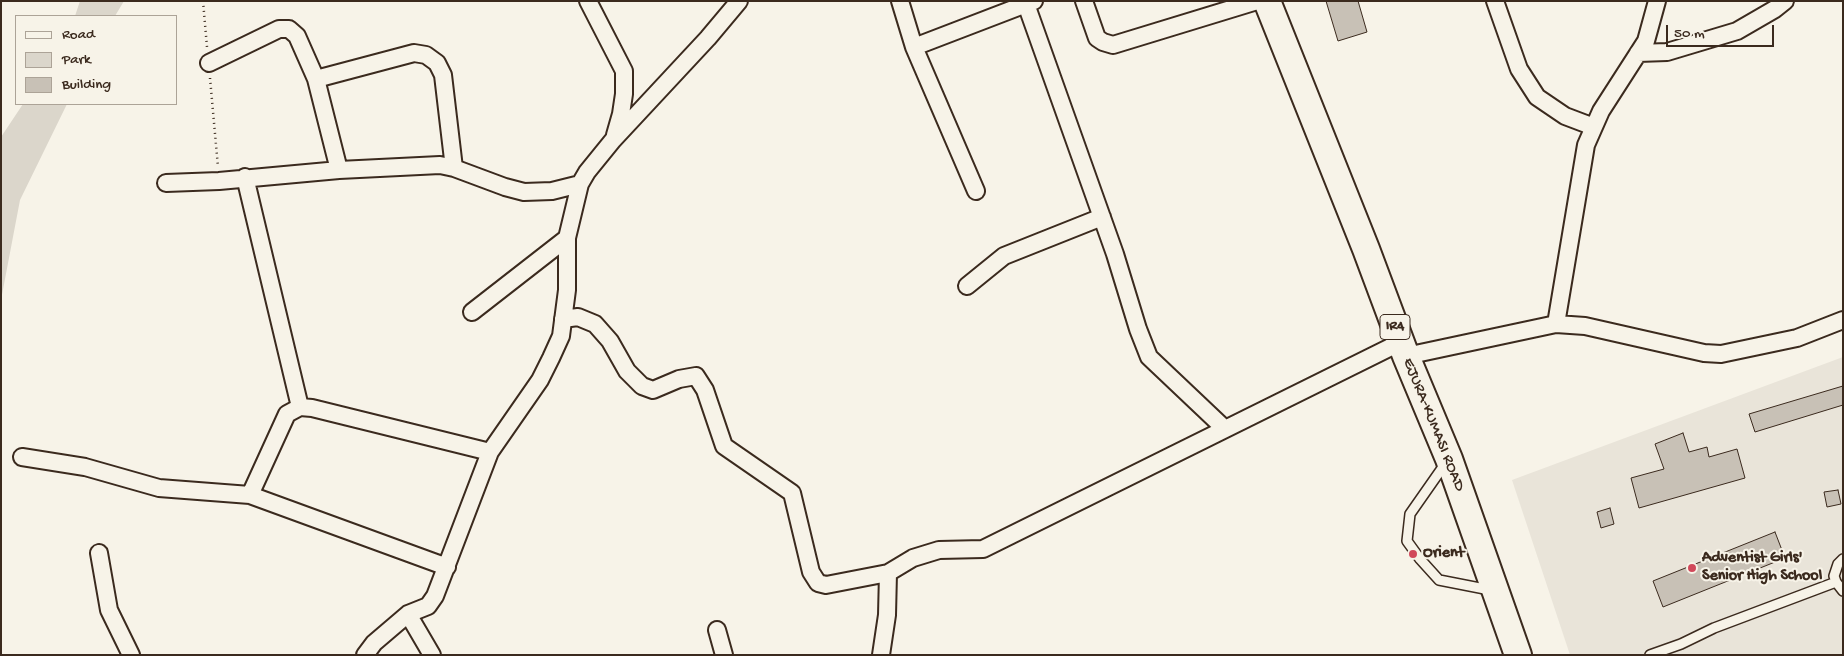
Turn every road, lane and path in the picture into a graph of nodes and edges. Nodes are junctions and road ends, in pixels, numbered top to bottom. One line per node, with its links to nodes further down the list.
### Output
1 (203, 1): 14 (path)
2 (588, 1): 17 (street)
3 (739, 1): 17 (street)
4 (900, 1): 12 (street)
5 (1084, 1): 6 (street)
6 (1257, 1)
7 (1268, 1): 32 (main road, EJURA-KUMASI ROAD / IR4)
8 (1495, 1): 16 (street)
9 (1656, 1): 13 (street)
10 (1785, 1): 13 (street)
11 (1030, 3): 12 (street); 25 (street)
12 (914, 47): 24 (street)
13 (1638, 53): 16 (street)
14 (209, 63): 15 (street); 21 (path)
15 (316, 79): 18 (street); 19 (street)
16 (1594, 127): 31 (street)
17 (613, 140): 23 (street)
18 (454, 168): 19 (street); 23 (street)
19 (339, 170): 20 (street)
20 (245, 177): 21 (street); 33 (street)
21 (219, 181): 22 (street)
22 (166, 183)
23 (580, 184): 26 (street)
24 (976, 192)
25 (1102, 217): 27 (street); 34 (street)
26 (567, 238): 28 (street); 29 (street)
27 (966, 286)
28 (472, 312)
29 (563, 319): 35 (street); 42 (street)
30 (1843, 320): 31 (street)
31 (1556, 324): 32 (street)
32 (1403, 349): 34 (street); 37 (main road, EJURA-KUMASI ROAD / IR4)
33 (300, 407): 35 (street); 38 (street)
34 (1225, 429): 42 (street)
35 (490, 452): 41 (street)
36 (22, 457): 38 (street)
37 (1448, 459): 45 (main road, EJURA-KUMASI ROAD / IR4); 45 (lane)
38 (250, 495): 41 (street)
39 (99, 553): 48 (street)
40 (1843, 559): 43 (lane)
41 (447, 567): 46 (street)
42 (888, 573): 52 (street)
43 (1836, 582): 44 (lane); 54 (lane)
44 (1843, 591)
45 (1496, 592): 53 (main road, EJURA-KUMASI ROAD / IR4)
46 (408, 614): 49 (street); 50 (street)
47 (717, 630): 51 (street)
48 (131, 655)
49 (365, 655)
50 (432, 655)
51 (724, 655)
52 (881, 655)
53 (1518, 655)
54 (1650, 655)

